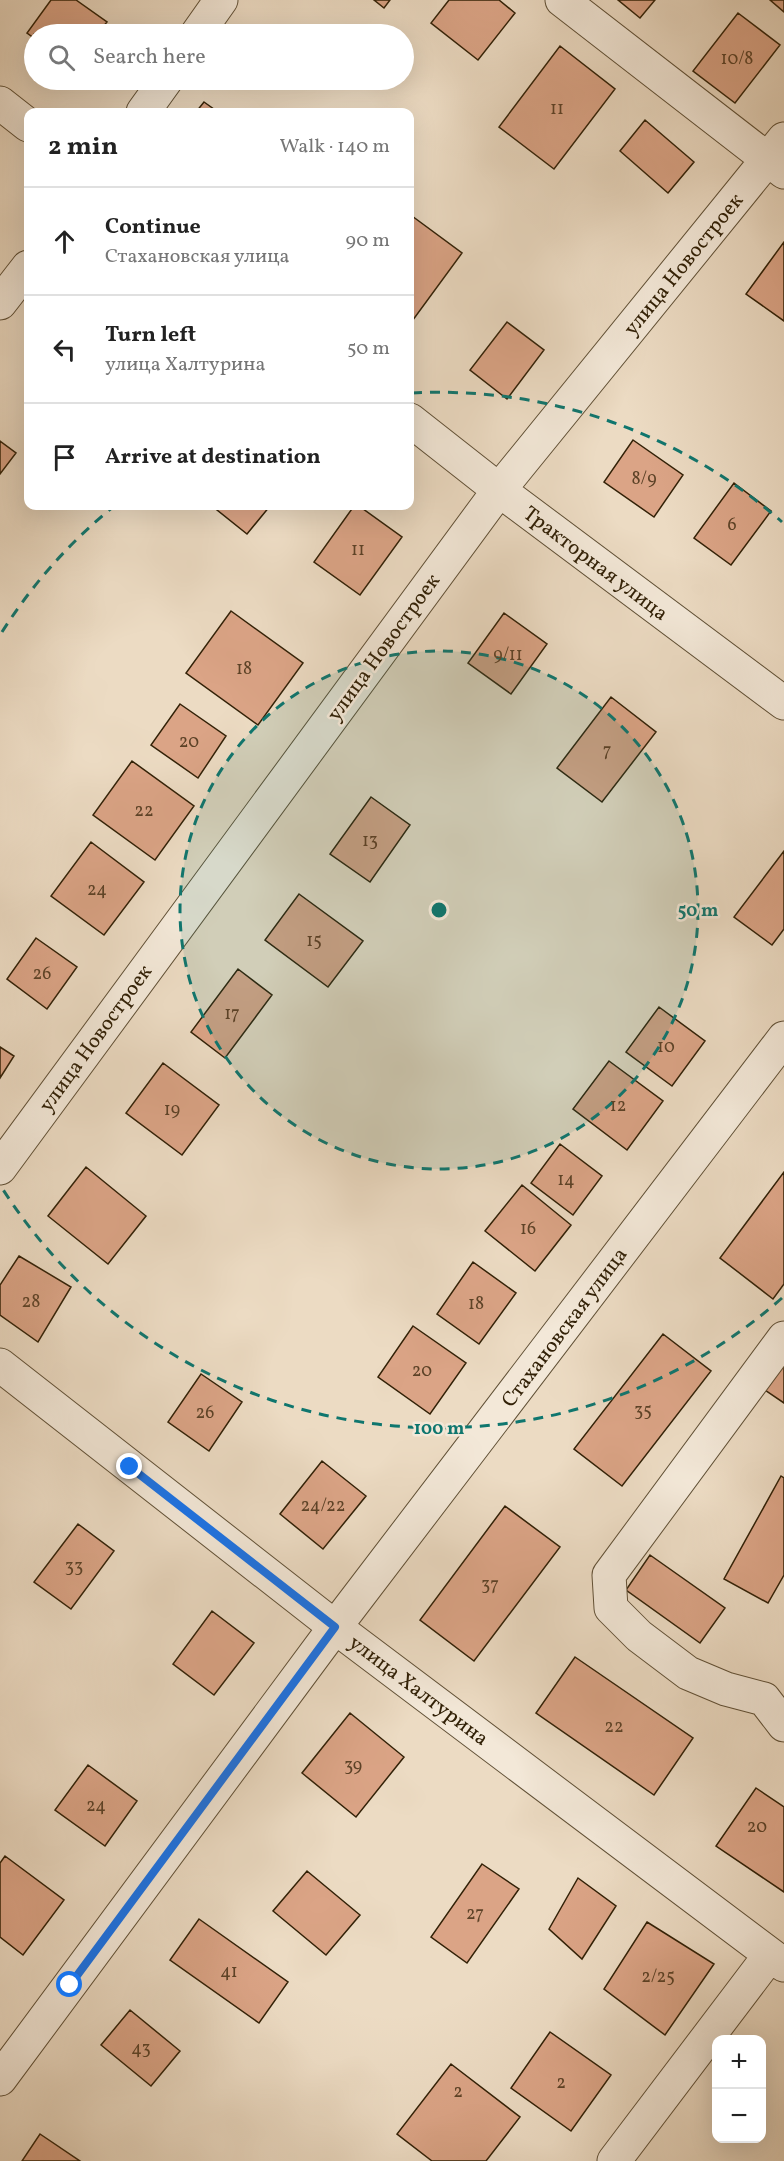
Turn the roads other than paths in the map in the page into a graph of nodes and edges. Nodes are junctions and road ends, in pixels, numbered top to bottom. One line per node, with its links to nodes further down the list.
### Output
1 (221, 0): 3 (street)
2 (562, 0): 8 (street)
3 (204, 24)
4 (159, 90): 6 (street)
5 (0, 103): 7 (street)
6 (146, 108)
7 (24, 122)
8 (779, 157): 12 (street, улица Новостроек)
9 (24, 272): 10 (street)
10 (0, 303)
11 (414, 423): 12 (street, Тракторная улица)
12 (499, 490): 13 (street, Тракторная улица); 15 (street, улица Новостроек)
13 (784, 703)
14 (784, 1038): 18 (street, Стахановская улица)
15 (0, 1168)
16 (784, 1338): 19 (street)
17 (0, 1365): 18 (street, улица Халтурина)
18 (335, 1627): 21 (street, улица Халтурина); 22 (street, Стахановская улица)
19 (774, 1690): 20 (street)
20 (784, 1725)
21 (777, 1960): 23 (street)
22 (0, 2079)
23 (614, 2161)

